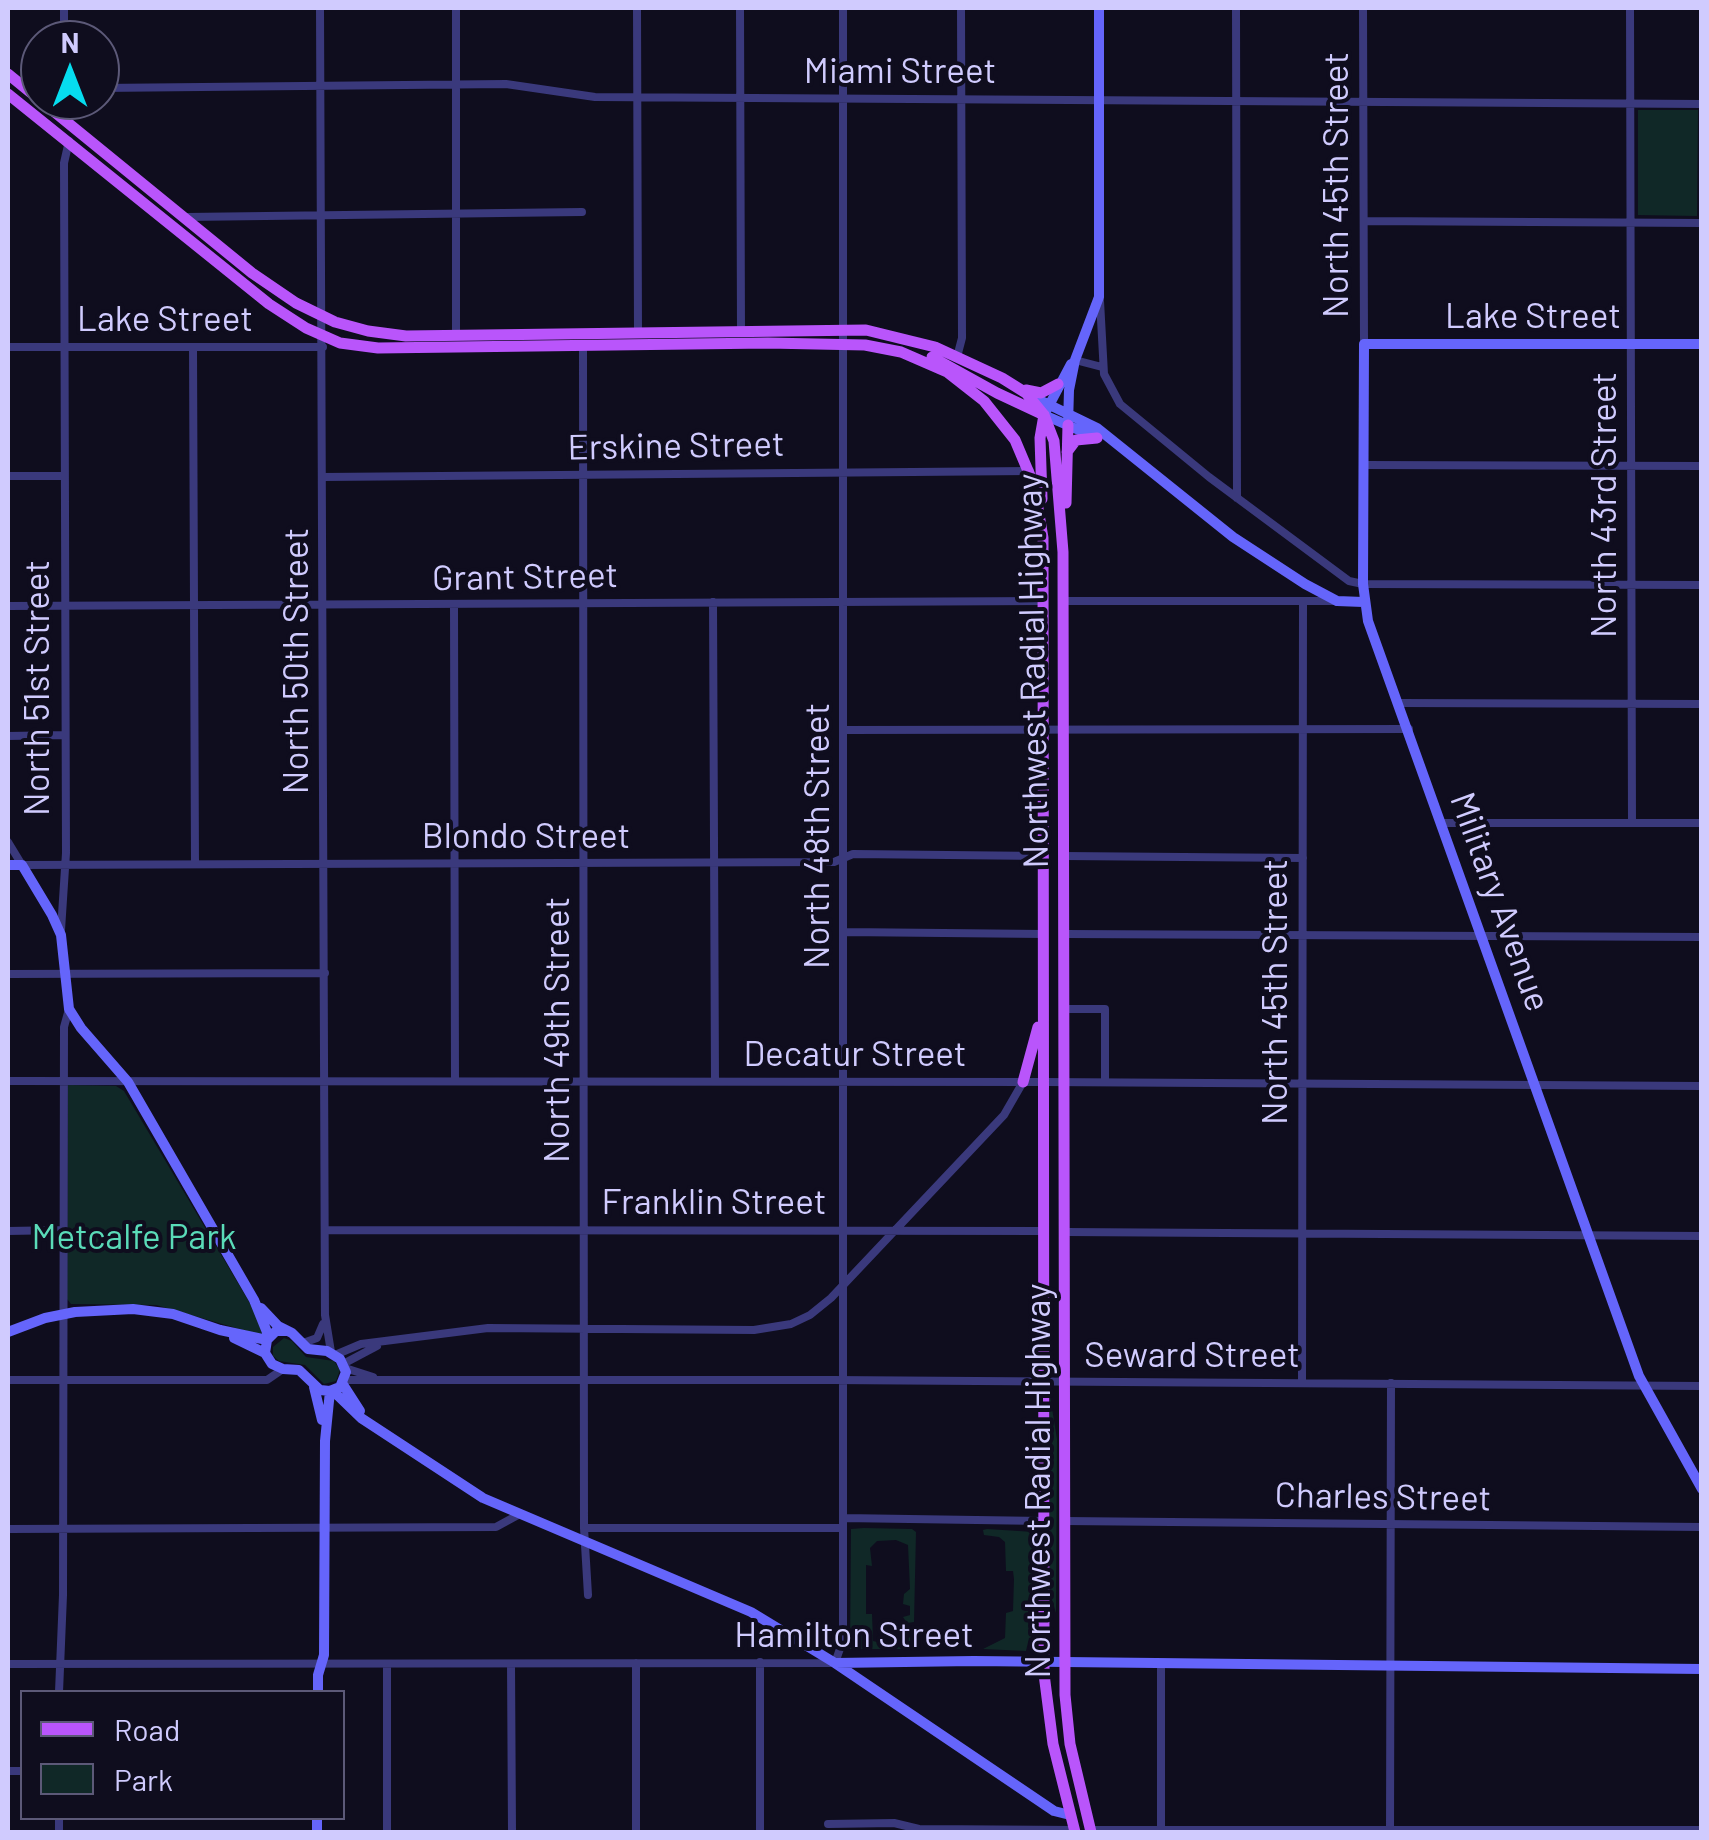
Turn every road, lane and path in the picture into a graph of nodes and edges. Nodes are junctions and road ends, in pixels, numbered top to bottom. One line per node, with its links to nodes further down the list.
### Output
1 (320, 8): 12 (street, North 50th Street)
2 (456, 8): 11 (street)
3 (637, 8): 15 (street)
4 (740, 8): 16 (street)
5 (843, 8): 17 (street, North 48th Street)
6 (961, 8): 18 (street)
7 (1099, 8): 19 (main road)
8 (1236, 8): 20 (street)
9 (1364, 8): 21 (street, North 45th Street)
10 (1630, 8): 22 (street, North 43rd Street)
11 (456, 85): 12 (street, Miami Street); 15 (street, Miami Street); 27 (street)
12 (320, 87): 13 (street, Miami Street); 28 (street, North 50th Street)
13 (120, 88)
14 (8, 94): 25 (main road, Northwest Radial Highway)
15 (637, 97): 16 (street, Miami Street); 37 (street)
16 (740, 98): 17 (street, Miami Street); 36 (street)
17 (843, 98): 18 (street, Miami Street); 35 (street, North 48th Street)
18 (962, 99): 19 (street, Miami Street); 49 (street)
19 (1099, 99): 20 (street, Miami Street); 33 (main road)
20 (1236, 100): 21 (street, Miami Street); 68 (street)
21 (1364, 101): 22 (street, Miami Street); 30 (street, North 45th Street)
22 (1631, 104): 23 (street, Miami Street); 31 (street, North 43rd Street)
23 (1702, 104)
24 (70, 120): 29 (main road, Northwest Radial Highway)
25 (69, 141): 39 (main road, Northwest Radial Highway); 46 (street, North 51st Street)
26 (582, 212): 27 (street)
27 (456, 214): 28 (street); 38 (street)
28 (320, 216): 29 (street); 34 (street, North 50th Street)
29 (182, 217): 34 (main road, Northwest Radial Highway)
30 (1364, 221): 31 (street); 41 (street, North 45th Street)
31 (1631, 222): 32 (street); 42 (street, North 43rd Street)
32 (1702, 222)
33 (1099, 297): 50 (main road); 51 (street)
34 (321, 316): 38 (main road, Northwest Radial Highway); 39 (street, North 50th Street)
35 (843, 329): 36 (main road, Northwest Radial Highway); 40 (street, North 48th Street); 49 (main road, Northwest Radial Highway)
36 (741, 332): 37 (main road, Northwest Radial Highway)
37 (638, 334): 38 (main road, Northwest Radial Highway)
38 (456, 335)
39 (323, 342): 44 (main road, Northwest Radial Highway); 47 (street, Lake Street); 67 (street, North 50th Street)
40 (843, 344): 44 (main road, Northwest Radial Highway); 48 (main road, Northwest Radial Highway); 62 (street, North 48th Street)
41 (1364, 344): 42 (main road, Lake Street); 59 (main road, North 45th Street)
42 (1631, 344): 43 (main road, Lake Street); 60 (street, North 43rd Street)
43 (1702, 344)
44 (583, 345): 64 (street, North 49th Street)
45 (8, 347): 46 (street, Lake Street)
46 (64, 347): 47 (street, Lake Street); 66 (street, North 51st Street)
47 (194, 347): 82 (street)
48 (901, 352): 54 (main road); 63 (main road, Northwest Radial Highway)
49 (957, 357): 53 (main road, Northwest Radial Highway)
50 (1074, 360): 51 (street); 52 (main road); 55 (main road)
51 (1102, 367): 68 (street)
52 (1058, 384): 53 (main road); 54 (main road)
53 (1021, 390): 54 (main road, Northwest Radial Highway)
54 (1046, 410): 55 (main road); 69 (main road); 70 (main road, Northwest Radial Highway)
55 (1068, 420): 56 (main road); 57 (main road); 58 (main road)
56 (1097, 438): 57 (main road); 58 (main road)
57 (1120, 448): 78 (main road)
58 (1067, 452): 70 (main road)
59 (1364, 465): 60 (street); 71 (main road, North 45th Street)
60 (1632, 466): 61 (street); 72 (street, North 43rd Street)
61 (1702, 466)
62 (844, 471): 63 (street, Erskine Street); 64 (street, Erskine Street); 74 (street, North 48th Street)
63 (1030, 471): 69 (main road, Northwest Radial Highway)
64 (584, 474): 67 (street, Erskine Street); 81 (street, North 49th Street)
65 (8, 476): 66 (street)
66 (64, 476): 85 (street, North 51st Street)
67 (323, 477): 86 (street, North 50th Street)
68 (1237, 498): 71 (street)
69 (1043, 538): 75 (main road, Northwest Radial Highway)
70 (1063, 552): 76 (main road, Northwest Radial Highway)
71 (1362, 584): 72 (street); 80 (main road, North 45th Street)
72 (1632, 584): 73 (street); 88 (street, North 43rd Street)
73 (1702, 585)
74 (844, 601): 75 (street, Grant Street); 79 (street, Grant Street); 91 (street, North 48th Street)
75 (1042, 601): 92 (main road, Northwest Radial Highway)
76 (1064, 601): 77 (street); 94 (main road, Northwest Radial Highway)
77 (1303, 601): 78 (street); 93 (street, North 45th Street)
78 (1336, 601): 80 (main road)
79 (713, 602): 81 (street, Grant Street); 105 (street)
80 (1364, 602): 87 (main road, Military Avenue)
81 (584, 604): 83 (street, Grant Street); 106 (street, North 49th Street)
82 (194, 605): 85 (street, Grant Street); 86 (street, Grant Street); 108 (street)
83 (454, 605): 86 (street, Grant Street); 110 (street)
84 (8, 606): 85 (street, Grant Street)
85 (64, 606): 96 (street, North 51st Street)
86 (324, 606): 109 (street, North 50th Street)
87 (1400, 703): 88 (street); 90 (main road, Military Avenue)
88 (1632, 704): 89 (street); 98 (street, North 43rd Street)
89 (1702, 704)
90 (1409, 729): 93 (street); 97 (main road, Military Avenue)
91 (844, 730): 92 (street); 103 (street, North 48th Street)
92 (1043, 730): 94 (street); 101 (main road, Northwest Radial Highway)
93 (1303, 730): 94 (street); 104 (street, North 45th Street)
94 (1064, 731): 102 (main road, Northwest Radial Highway)
95 (8, 736): 96 (street)
96 (65, 736): 107 (street, North 51st Street)
97 (1442, 823): 98 (street); 118 (main road, Military Avenue)
98 (1632, 823): 99 (street)
99 (1702, 823)
100 (8, 842): 112 (street)
101 (1043, 856): 103 (street, Blondo Street); 115 (main road, Northwest Radial Highway)
102 (1064, 856): 104 (street); 116 (main road, Northwest Radial Highway)
103 (844, 858): 105 (street, Blondo Street); 113 (street, North 48th Street)
104 (1303, 858): 117 (street, North 45th Street)
105 (714, 862): 106 (street, Blondo Street); 132 (street)
106 (584, 863): 110 (street, Blondo Street); 130 (street, North 49th Street)
107 (65, 864): 108 (street, Blondo Street); 112 (street, Blondo Street); 114 (street, North 51st Street)
108 (195, 864): 109 (street, Blondo Street)
109 (324, 864): 110 (street, Blondo Street); 120 (street, North 50th Street)
110 (455, 864): 127 (street)
111 (8, 865): 112 (main road, Blondo Street)
112 (22, 865): 114 (main road)
113 (844, 932): 115 (street); 133 (street, North 48th Street)
114 (60, 934): 122 (main road)
115 (1043, 934): 123 (main road, Northwest Radial Highway)
116 (1065, 934): 117 (street); 125 (main road, Northwest Radial Highway)
117 (1303, 935): 118 (street); 138 (street, North 45th Street)
118 (1483, 936): 119 (street); 139 (main road, Military Avenue)
119 (1702, 938)
120 (325, 973): 122 (street); 126 (street, North 50th Street)
121 (8, 974): 122 (street)
122 (64, 974): 124 (main road)
123 (1044, 998): 134 (main road); 135 (main road, Northwest Radial Highway)
124 (69, 1008): 129 (street); 131 (main road)
125 (1065, 1009): 136 (main road, Northwest Radial Highway); 137 (street)
126 (325, 1080): 127 (street, Decatur Street); 131 (street, Decatur Street); 142 (street, North 50th Street)
127 (455, 1080): 130 (street, Decatur Street)
128 (8, 1081): 129 (street, Decatur Street)
129 (64, 1081): 131 (street, Decatur Street); 141 (street)
130 (585, 1081): 132 (street, Decatur Street); 143 (street, North 49th Street)
131 (128, 1082): 153 (main road)
132 (715, 1082): 133 (street, Decatur Street)
133 (844, 1082): 134 (street, Decatur Street); 144 (street, North 48th Street)
134 (1023, 1082): 135 (street, Decatur Street); 145 (street)
135 (1044, 1082): 136 (street, Decatur Street); 147 (main road, Northwest Radial Highway)
136 (1065, 1082): 137 (street, Decatur Street); 148 (main road, Northwest Radial Highway)
137 (1104, 1082): 138 (street, Decatur Street)
138 (1303, 1084): 139 (street, Decatur Street); 149 (street, North 45th Street)
139 (1536, 1086): 140 (street, Decatur Street); 150 (main road, Military Avenue)
140 (1702, 1086)
141 (64, 1230): 146 (street); 154 (street)
142 (325, 1230): 143 (street, Franklin Street); 155 (street, North 50th Street)
143 (584, 1230): 144 (street, Franklin Street); 156 (street, North 49th Street)
144 (844, 1230): 145 (street, Franklin Street); 152 (street, North 48th Street)
145 (896, 1230): 147 (street, Franklin Street); 152 (street)
146 (8, 1231)
147 (1044, 1231): 171 (main road, Northwest Radial Highway)
148 (1066, 1232): 149 (street); 170 (main road, Northwest Radial Highway)
149 (1302, 1233): 150 (street); 172 (street, North 45th Street)
150 (1589, 1235): 151 (street); 174 (main road, Military Avenue)
151 (1702, 1236)
152 (844, 1284): 156 (street); 169 (street, North 48th Street)
153 (254, 1300): 158 (main road); 160 (main road)
154 (63, 1314): 157 (main road); 159 (main road); 168 (street)
155 (325, 1315): 161 (street); 164 (street, North 50th Street)
156 (584, 1328): 164 (street); 166 (street, North 49th Street)
157 (220, 1330): 160 (main road); 162 (main road)
158 (286, 1331): 160 (main road); 161 (main road)
159 (8, 1332)
160 (268, 1338): 162 (main road)
161 (302, 1343): 164 (main road)
162 (267, 1356): 163 (main road); 165 (street)
163 (283, 1369): 165 (street); 175 (main road)
164 (338, 1373): 166 (street, Seward Street); 175 (main road); 177 (main road, North 50th Street); 179 (main road)
165 (257, 1379): 168 (street)
166 (584, 1379): 169 (street, Seward Street); 187 (street, North 49th Street)
167 (8, 1380): 168 (street)
168 (63, 1380): 185 (street)
169 (843, 1380): 171 (street, Seward Street); 180 (street, North 48th Street)
170 (1065, 1381): 171 (street, Seward Street); 172 (street, Seward Street); 182 (main road, Northwest Radial Highway)
171 (1044, 1383): 181 (main road, Northwest Radial Highway)
172 (1302, 1383): 173 (street, Seward Street)
173 (1391, 1383): 174 (street, Seward Street); 183 (street)
174 (1644, 1385): 176 (street, Seward Street); 178 (main road, Military Avenue)
175 (314, 1386): 177 (main road, North 50th Street)
176 (1702, 1386)
177 (325, 1441): 186 (main road, North 50th Street)
178 (1702, 1489)
179 (518, 1516): 186 (street); 190 (main road)
180 (842, 1518): 181 (street); 188 (street, North 48th Street)
181 (1044, 1521): 194 (main road, Northwest Radial Highway)
182 (1065, 1521): 183 (street, Charles Street); 195 (main road, Northwest Radial Highway)
183 (1390, 1524): 184 (street, Charles Street); 203 (street)
184 (1702, 1527)
185 (63, 1528): 186 (street); 189 (street); 197 (street)
186 (324, 1528): 198 (main road, North 50th Street)
187 (584, 1528): 188 (street); 190 (street, North 49th Street)
188 (842, 1528): 200 (street, North 48th Street)
189 (8, 1529)
190 (585, 1542): 191 (street, North 49th Street); 200 (main road)
191 (588, 1595)
192 (760, 1662): 193 (street, Hamilton Street); 200 (street, Hamilton Street); 218 (street)
193 (636, 1663): 199 (street, Hamilton Street); 217 (street)
194 (1044, 1663): 195 (main road, Hamilton Street); 200 (main road, Hamilton Street); 207 (main road, Northwest Radial Highway)
195 (1064, 1663): 201 (main road, Hamilton Street); 212 (main road, Northwest Radial Highway)
196 (8, 1664): 197 (street, Hamilton Street)
197 (60, 1664): 198 (street, Hamilton Street); 205 (street)
198 (321, 1664): 202 (street, Hamilton Street); 206 (main road, North 50th Street)
199 (510, 1664): 202 (street, Hamilton Street); 216 (street)
200 (834, 1664): 207 (main road)
201 (1161, 1664): 203 (main road, Hamilton Street); 213 (street)
202 (387, 1665): 215 (street)
203 (1391, 1667): 204 (main road, Hamilton Street); 214 (street)
204 (1702, 1668)
205 (58, 1690)
206 (318, 1690)
207 (1070, 1814): 211 (main road, Northwest Radial Highway)
208 (828, 1824): 209 (street)
209 (905, 1829): 211 (street)
210 (1702, 1830): 214 (street)
211 (1075, 1831)
212 (1091, 1831): 213 (street)
213 (1160, 1831): 214 (street)
214 (1390, 1831)
215 (388, 1832)
216 (512, 1832)
217 (636, 1832)
218 (760, 1832)

